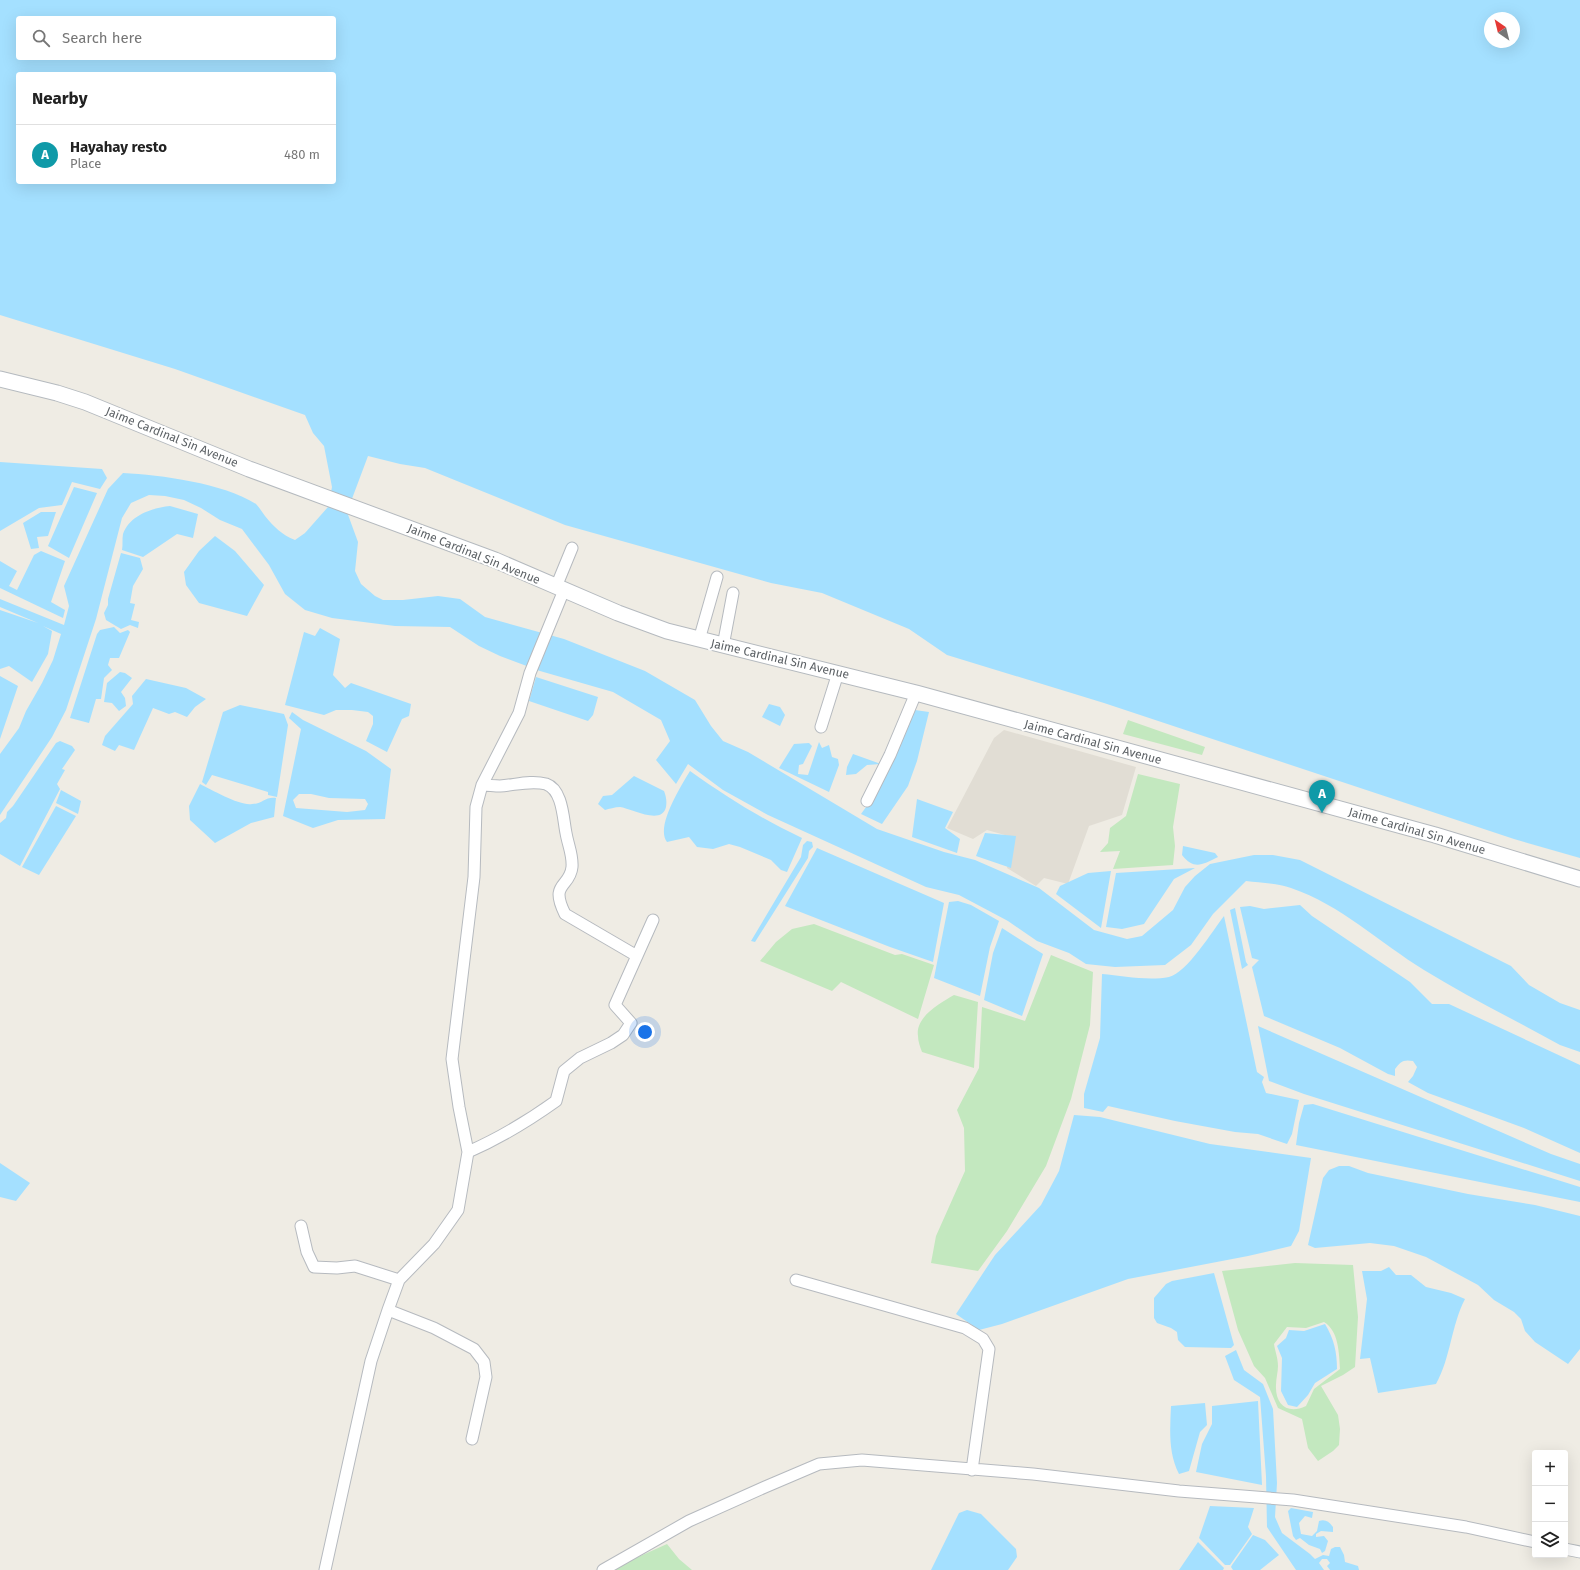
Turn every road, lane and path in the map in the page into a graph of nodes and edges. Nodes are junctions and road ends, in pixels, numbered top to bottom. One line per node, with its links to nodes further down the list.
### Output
1 (0, 379): 4 (main road, Jaime Cardinal Sin Avenue)
2 (572, 548): 4 (street)
3 (717, 577): 6 (street)
4 (560, 589): 6 (main road, Jaime Cardinal Sin Avenue); 11 (street)
5 (733, 592): 7 (street)
6 (699, 640): 7 (main road, Jaime Cardinal Sin Avenue)
7 (723, 646): 8 (main road, Jaime Cardinal Sin Avenue)
8 (838, 672): 9 (main road, Jaime Cardinal Sin Avenue); 10 (street)
9 (916, 693): 12 (street); 13 (main road, Jaime Cardinal Sin Avenue)
10 (821, 727)
11 (482, 785): 15 (street); 16 (street)
12 (867, 801)
13 (1580, 879)
14 (653, 920): 15 (street)
15 (637, 956): 16 (street)
16 (468, 1152): 18 (street)
17 (301, 1226): 18 (street)
18 (399, 1280): 20 (street)
19 (796, 1280): 22 (street)
20 (388, 1310): 21 (street); 26 (street)
21 (472, 1439)
22 (972, 1470): 23 (street); 27 (street)
23 (1532, 1541)
24 (1568, 1550): 25 (street)
25 (1580, 1552)
26 (325, 1570)
27 (603, 1570)

